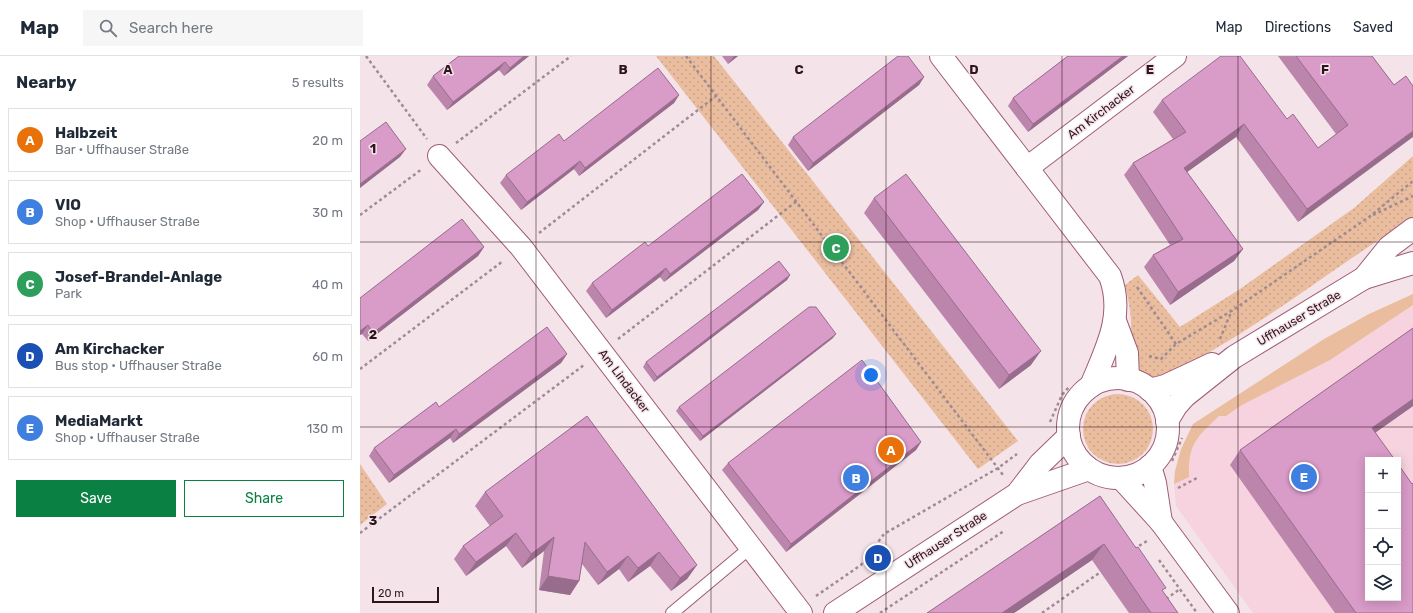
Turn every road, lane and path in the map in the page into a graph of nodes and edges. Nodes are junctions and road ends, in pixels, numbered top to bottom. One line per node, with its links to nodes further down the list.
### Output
1 (366, 56): 6 (path)
2 (571, 56): 6 (path)
3 (686, 56): 10 (path)
4 (941, 56): 7 (street)
5 (1174, 56): 7 (street, Am Kirchacker)
6 (439, 156): 11 (path); 19 (street, Am Lindacker)
7 (1027, 168): 17 (street)
8 (1413, 181): 12 (path)
9 (1413, 196): 12 (path)
10 (796, 201): 19 (path); 30 (path)
11 (360, 216)
12 (1369, 217): 18 (path)
13 (1413, 229): 15 (street, Uffhauser Straße)
14 (1413, 264): 15 (street, Uffhauser Straße)
15 (1364, 278): 21 (street, Uffhauser Straße)
16 (1136, 285): 18 (path)
17 (1115, 321): 20 (street); 23 (street)
18 (1176, 344): 20 (path)
19 (602, 352): 35 (path); 38 (street, Am Lindacker)
20 (1127, 353): 22 (street)
21 (1234, 357): 24 (street, Uffhauser Straße); 25 (street, Uffhauser Straße)
22 (1128, 380): 23 (street); 24 (street)
23 (1082, 384): 26 (path); 27 (street)
24 (1150, 390): 25 (street)
25 (1167, 421): 29 (street)
26 (1049, 423)
27 (1069, 436): 31 (street); 33 (street, Uffhauser Straße)
28 (1023, 450): 30 (path)
29 (1150, 466): 32 (street); 34 (street)
30 (998, 468): 33 (path); 46 (path)
31 (1089, 469): 32 (street); 33 (street, Uffhauser Straße)
32 (1121, 478): 34 (street)
33 (1017, 494): 48 (street, Uffhauser Straße)
34 (1163, 525): 37 (path); 43 (street)
35 (360, 533)
36 (1141, 535): 37 (path)
37 (1146, 541): 39 (path); 40 (path)
38 (751, 547): 46 (street, Am Lindacker); 47 (lane)
39 (1150, 547)
40 (1131, 552)
41 (1158, 560): 44 (path)
42 (1105, 569): 49 (path)
43 (1200, 575): 44 (path); 51 (street)
44 (1180, 590): 45 (path); 50 (path)
45 (1165, 600)
46 (800, 611)
47 (672, 613)
48 (835, 613)
49 (1042, 613)
50 (1197, 613)
51 (1228, 613)

